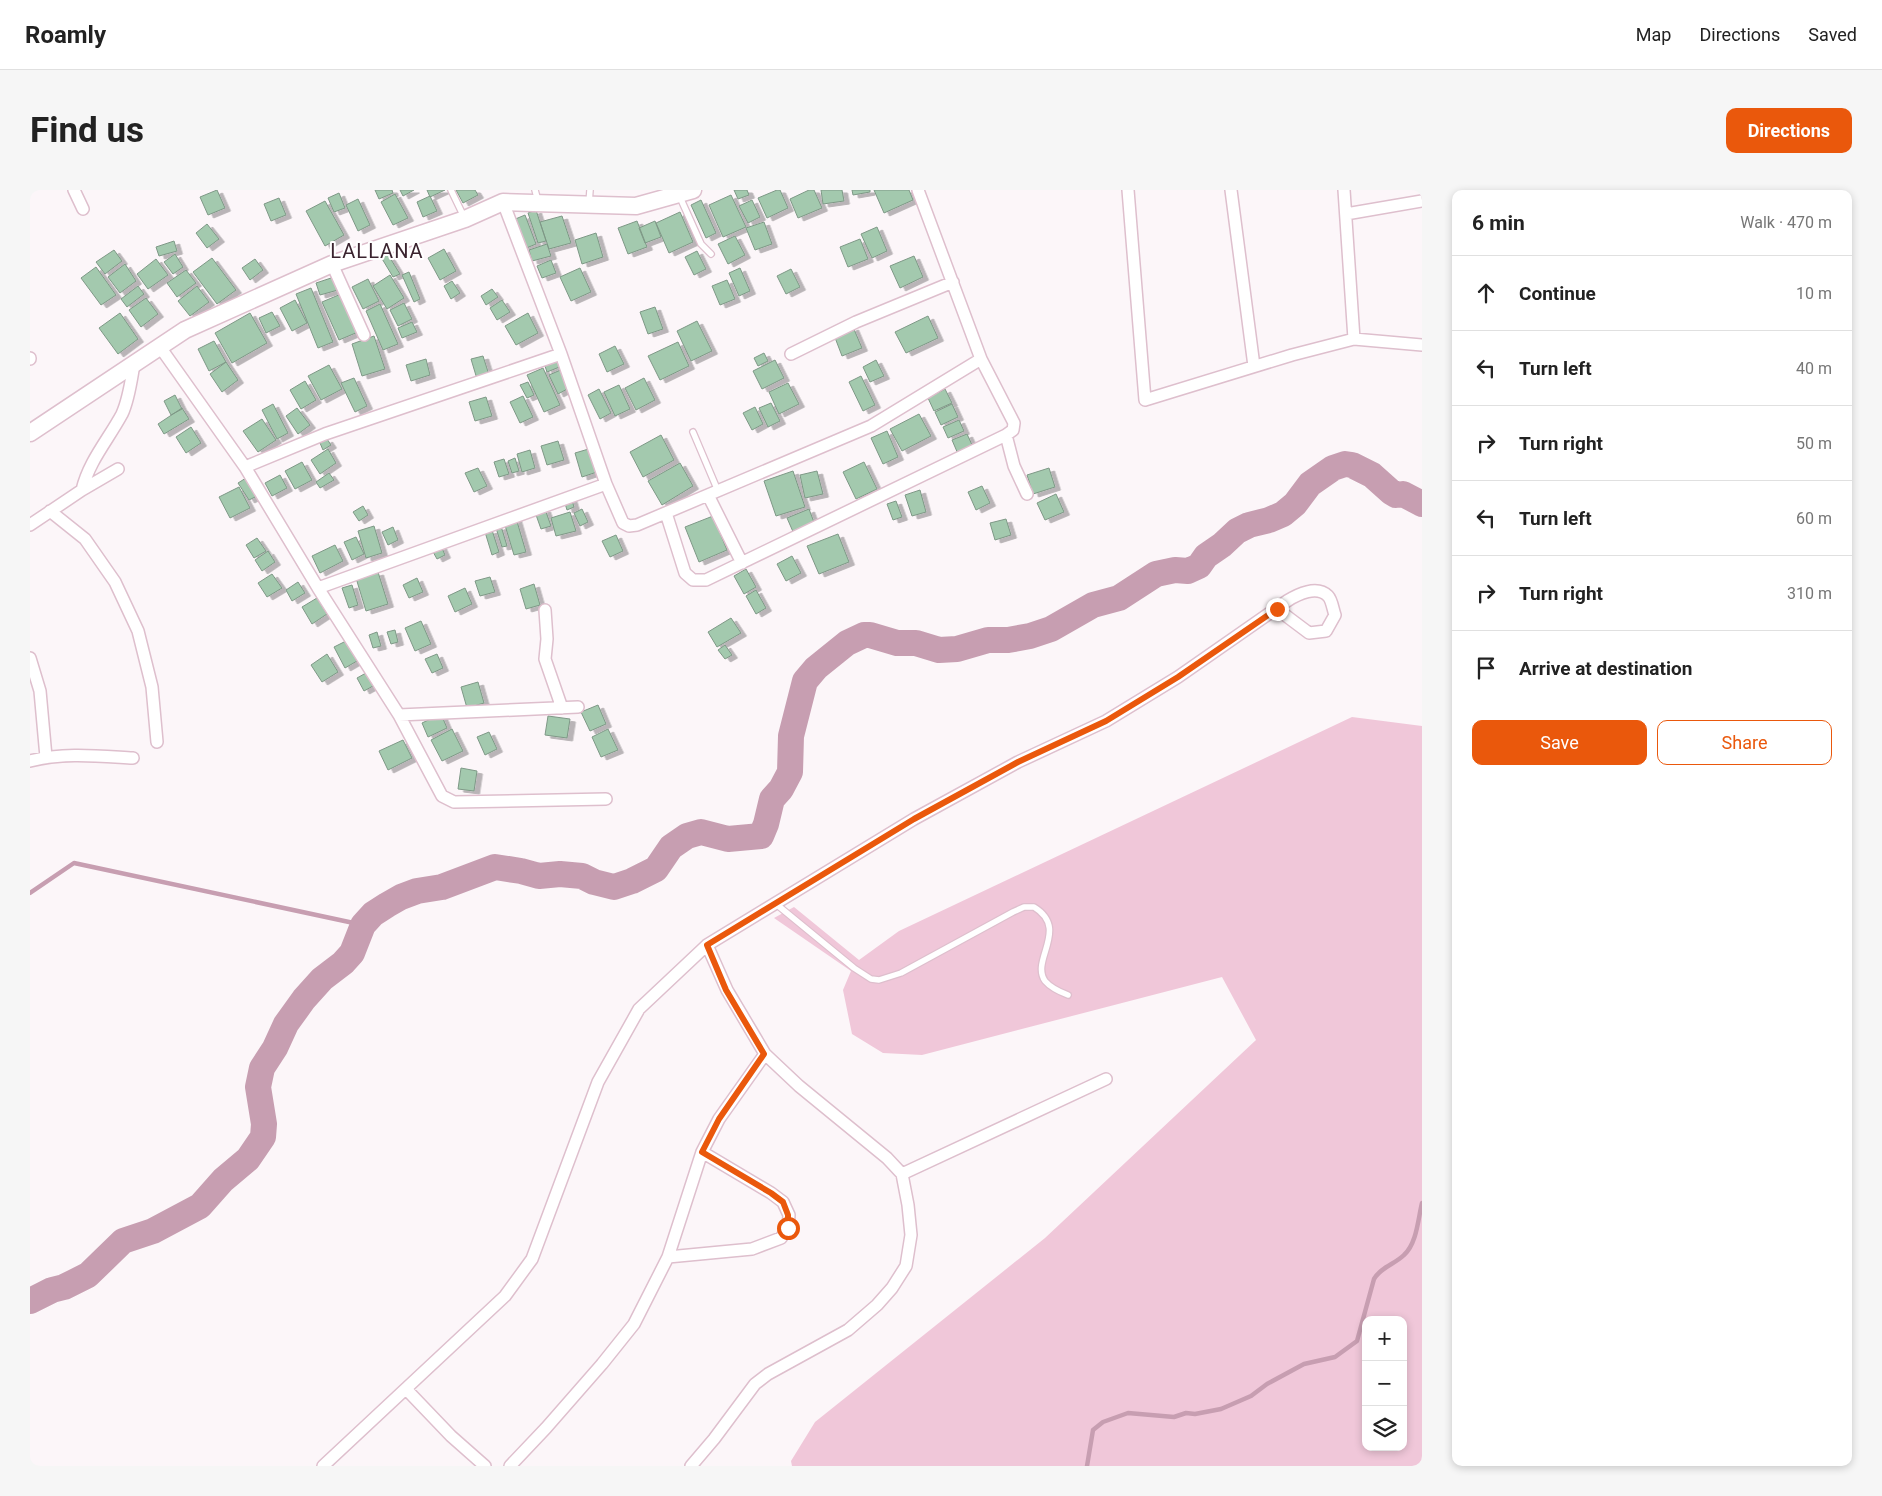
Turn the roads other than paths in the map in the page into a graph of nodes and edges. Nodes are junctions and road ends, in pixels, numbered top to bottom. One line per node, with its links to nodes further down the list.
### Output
1 (74, 190): 12 (street)
2 (451, 190): 14 (lane)
3 (918, 190): 17 (street)
4 (1128, 190): 26 (street)
5 (1231, 190): 26 (street)
6 (1344, 190): 13 (street)
7 (686, 192): 9 (street); 15 (lane)
8 (537, 197): 9 (street); 11 (street)
9 (589, 198)
10 (1422, 201): 13 (street)
11 (503, 202): 14 (street); 22 (street)
12 (83, 210)
13 (1346, 214): 19 (street)
14 (465, 219): 16 (street)
15 (711, 254)
16 (332, 264): 18 (street); 21 (street)
17 (953, 282): 23 (street); 24 (street)
18 (364, 335)
19 (1354, 339): 20 (street); 26 (street)
20 (1422, 345)
21 (160, 347): 25 (street); 30 (street)
22 (561, 354): 30 (street); 32 (street)
23 (790, 354)
24 (981, 359): 29 (street); 34 (street)
25 (134, 364): 28 (street); 33 (street)
26 (1254, 366)
27 (693, 432): 34 (lane)
28 (30, 433)
29 (1006, 435): 35 (street); 39 (street)
30 (245, 467): 40 (street)
31 (118, 470): 33 (street)
32 (606, 484): 37 (street); 40 (street)
33 (82, 490): 36 (street)
34 (713, 493): 37 (street); 39 (street)
35 (1027, 494)
36 (50, 511): 38 (street); 47 (street)
37 (666, 513): 39 (street)
38 (30, 525)
39 (742, 563)
40 (318, 588): 46 (street)
41 (1277, 609): 41 (street); 52 (street)
42 (545, 610): 45 (street)
43 (30, 658): 48 (street)
44 (578, 707): 45 (street)
45 (562, 708): 46 (street)
46 (399, 715): 51 (street)
47 (157, 742)
48 (46, 757): 49 (street); 50 (street)
49 (133, 758)
50 (30, 761)
51 (606, 799)
52 (776, 904): 53 (street); 54 (lane)
53 (707, 945): 55 (street); 60 (street)
54 (1068, 995)
55 (764, 1054): 57 (street); 58 (street)
56 (1106, 1079): 58 (street)
57 (702, 1152): 59 (street); 59 (street)
58 (902, 1174): 64 (street)
59 (668, 1257): 63 (street)
60 (406, 1389): 61 (street); 62 (street)
61 (323, 1466)
62 (485, 1466)
63 (510, 1466)
64 (691, 1466)

